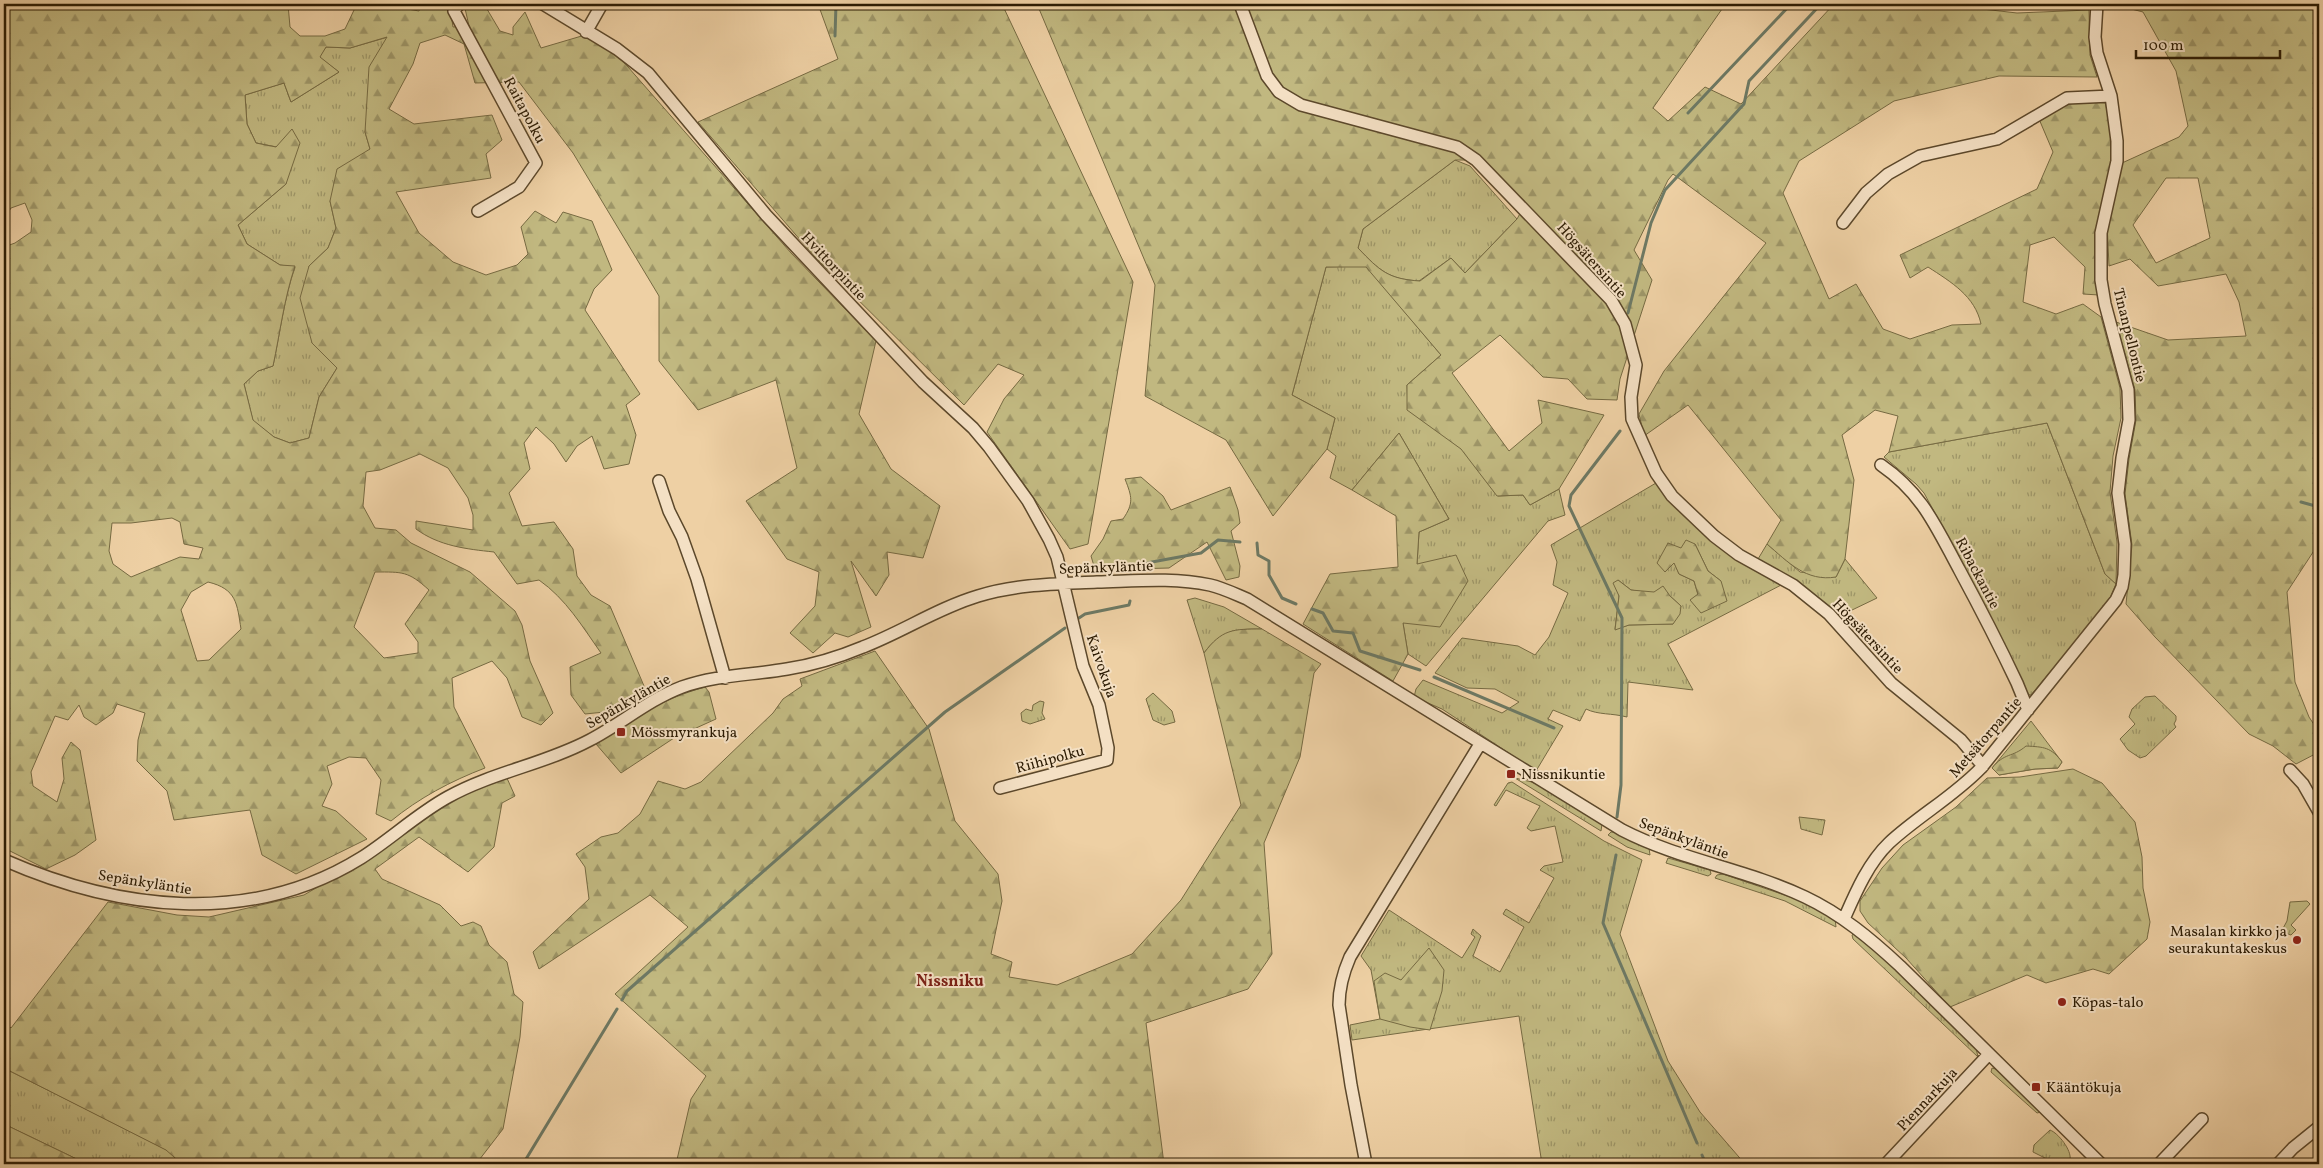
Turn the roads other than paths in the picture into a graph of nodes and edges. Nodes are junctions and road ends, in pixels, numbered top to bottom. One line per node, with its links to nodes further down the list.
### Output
1 (459, 4): 8 (street, Raitapolku)
2 (543, 4): 6 (street, Hvittorpintie)
3 (602, 4): 6 (street)
4 (1240, 4): 18 (street, Högsätersintie)
5 (2097, 4): 7 (street, Tinanpellontie)
6 (586, 32): 12 (street, Hvittorpintie)
7 (2111, 96): 9 (street); 13 (street, Tinanpellontie)
8 (478, 210)
9 (1843, 224)
10 (1881, 465): 15 (street, Ribackantie)
11 (659, 481): 14 (street)
12 (1064, 583): 14 (street, Sepänkyläntie); 16 (street, Sepänkyläntie); 17 (street, Kaivokuja)
13 (2122, 587): 15 (street, Metsätorpantie)
14 (725, 678): 22 (street, Sepänkyläntie)
15 (2028, 710): 18 (street, Metsätorpantie)
16 (1480, 744): 23 (street, Sepänkyläntie); 27 (street)
17 (1107, 760): 20 (street, Riihipolku)
18 (1983, 766): 23 (street, Metsätorpantie)
19 (2290, 770): 21 (street)
20 (1000, 788)
21 (2319, 812)
22 (4, 860)
23 (1844, 919): 24 (street, Sepänkyläntie)
24 (1989, 1054): 28 (street, Piennarkuja); 29 (street, Sepänkyläntie)
25 (2202, 1119): 30 (street)
26 (2319, 1127): 31 (street)
27 (1366, 1164)
28 (1886, 1164)
29 (2101, 1164)
30 (2159, 1164)
31 (2278, 1164)

